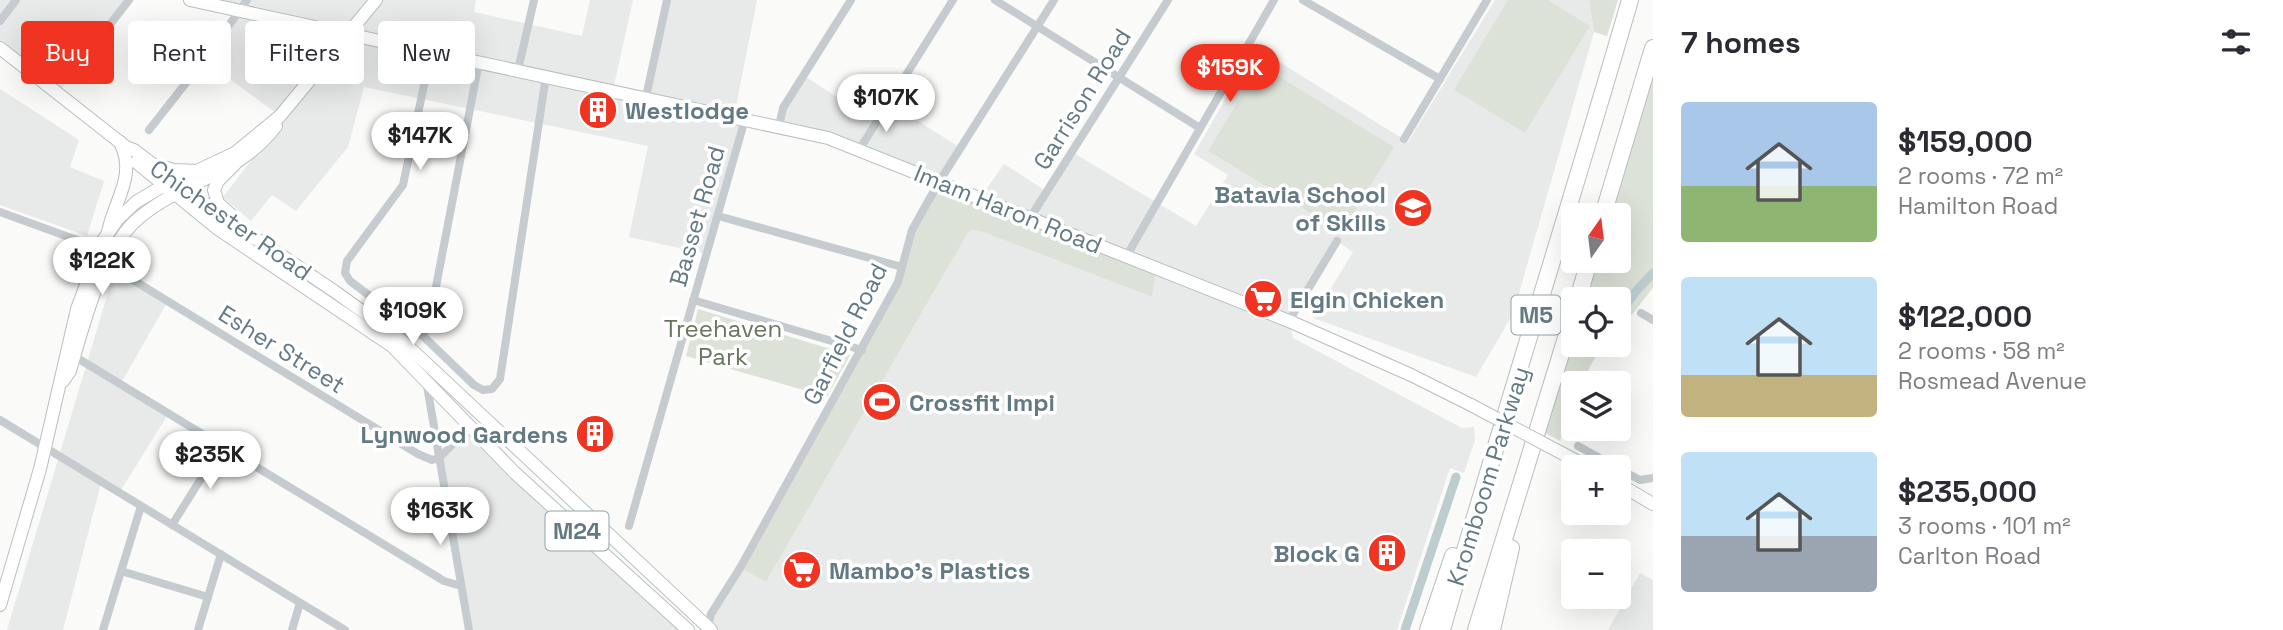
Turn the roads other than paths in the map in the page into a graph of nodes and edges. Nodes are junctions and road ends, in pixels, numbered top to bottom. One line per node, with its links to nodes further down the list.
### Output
1 (16, 0): 17 (street)
2 (129, 0): 18 (street)
3 (190, 0): 16 (main road, Imam Haron Road)
4 (376, 0): 20 (main road)
5 (534, 0): 26 (street)
6 (667, 0): 32 (street)
7 (850, 0): 35 (street)
8 (953, 0): 40 (street)
9 (995, 0): 21 (street)
10 (1054, 0): 21 (street, Garfield Road)
11 (1168, 0): 28 (street, Garrison Road)
12 (1274, 0): 36 (street)
13 (1303, 0): 29 (street)
14 (1487, 0): 29 (street)
15 (1630, 0): 71 (highway, Kromboom Parkway / M5)
16 (243, 5): 19 (main road, Imam Haron Road); 37 (street)
17 (0, 21)
18 (113, 21)
19 (302, 21)
20 (360, 21)
21 (1038, 26): 28 (street); 44 (street, Garfield Road)
22 (0, 48): 39 (main road, Chichester Road / M24)
23 (1653, 48): 46 (highway)
24 (475, 61): 25 (main road, Imam Haron Road)
25 (479, 62): 26 (main road, Imam Haron Road); 62 (street)
26 (518, 70): 27 (main road, Imam Haron Road)
27 (546, 76): 32 (main road, Imam Haron Road); 62 (street)
28 (1119, 78): 36 (street); 49 (street, Garrison Road)
29 (1440, 79): 38 (street)
30 (307, 84): 33 (main road)
31 (424, 84): 62 (street)
32 (646, 97): 34 (main road, Imam Haron Road)
33 (280, 116): 42 (main road); 43 (main road)
34 (745, 119): 35 (main road, Imam Haron Road); 48 (street, Basset Road)
35 (779, 126): 40 (main road, Imam Haron Road)
36 (1199, 128): 54 (street)
37 (149, 130)
38 (1404, 139)
39 (123, 145): 41 (main road, Chichester Road / M24); 45 (main road, Chichester Road / M24); 50 (main road)
40 (859, 150): 44 (main road, Imam Haron Road)
41 (145, 159): 43 (main road); 45 (main road, Chichester Road / M24)
42 (235, 164): 45 (main road); 51 (main road)
43 (199, 171): 45 (main road)
44 (939, 182): 49 (main road, Imam Haron Road); 56 (street, Garfield Road)
45 (175, 188): 50 (main road); 51 (main road, Chichester Road / M24); 55 (main road); 66 (main road, Chichester Road / M24)
46 (1607, 203)
47 (1, 215): 53 (street)
48 (718, 216): 56 (street); 57 (street, Basset Road)
49 (1030, 218): 54 (main road, Imam Haron Road)
50 (108, 232): 53 (main road)
51 (260, 241): 91 (main road, Chichester Road / M24)
52 (1336, 241): 61 (street)
53 (99, 248): 58 (main road)
54 (1126, 257): 61 (main road, Imam Haron Road)
55 (106, 266): 58 (main road); 65 (main road); 77 (street, Esher Street)
56 (902, 267): 63 (street, Garfield Road)
57 (693, 300): 63 (street); 84 (street, Basset Road)
58 (79, 303): 67 (main road)
59 (1641, 313): 60 (street)
60 (1653, 320)
61 (1289, 321): 75 (main road, Imam Haron Road, bridge)
62 (423, 337)
63 (862, 349): 91 (street, Garfield Road)
64 (1561, 355): 68 (highway, Kromboom Parkway / M5)
65 (74, 356): 67 (main road); 72 (street)
66 (425, 380): 70 (main road, Chichester Road / M24); 77 (street)
67 (62, 382): 74 (main road)
68 (1547, 403): 100 (highway, Kromboom Parkway / M5); 101 (highway)
69 (0, 420): 74 (street)
70 (470, 427): 77 (street); 97 (main road, Chichester Road / M24)
71 (1496, 441): 98 (highway); 99 (highway, Kromboom Parkway / M5)
72 (222, 445): 83 (street); 87 (street)
73 (1578, 446): 76 (street)
74 (46, 447): 82 (street); 90 (main road)
75 (1565, 455)
76 (1594, 455)
77 (439, 458): 87 (street)
78 (1631, 475): 79 (street)
79 (1653, 478)
80 (1631, 491): 81 (main road)
81 (1653, 504)
82 (141, 506): 83 (street); 86 (street)
83 (172, 525): 85 (street)
84 (628, 526)
85 (220, 554): 88 (street); 89 (street)
86 (121, 571): 88 (street); 92 (street)
87 (461, 586): 96 (street)
88 (208, 597): 93 (street)
89 (300, 603): 94 (street); 95 (street)
90 (0, 605)
91 (707, 624): 97 (street, Garfield Road)
92 (103, 630)
93 (198, 630)
94 (292, 630)
95 (345, 630)
96 (469, 630)
97 (689, 630)
98 (1429, 630)
99 (1442, 630)
100 (1476, 630)
101 (1492, 630)

